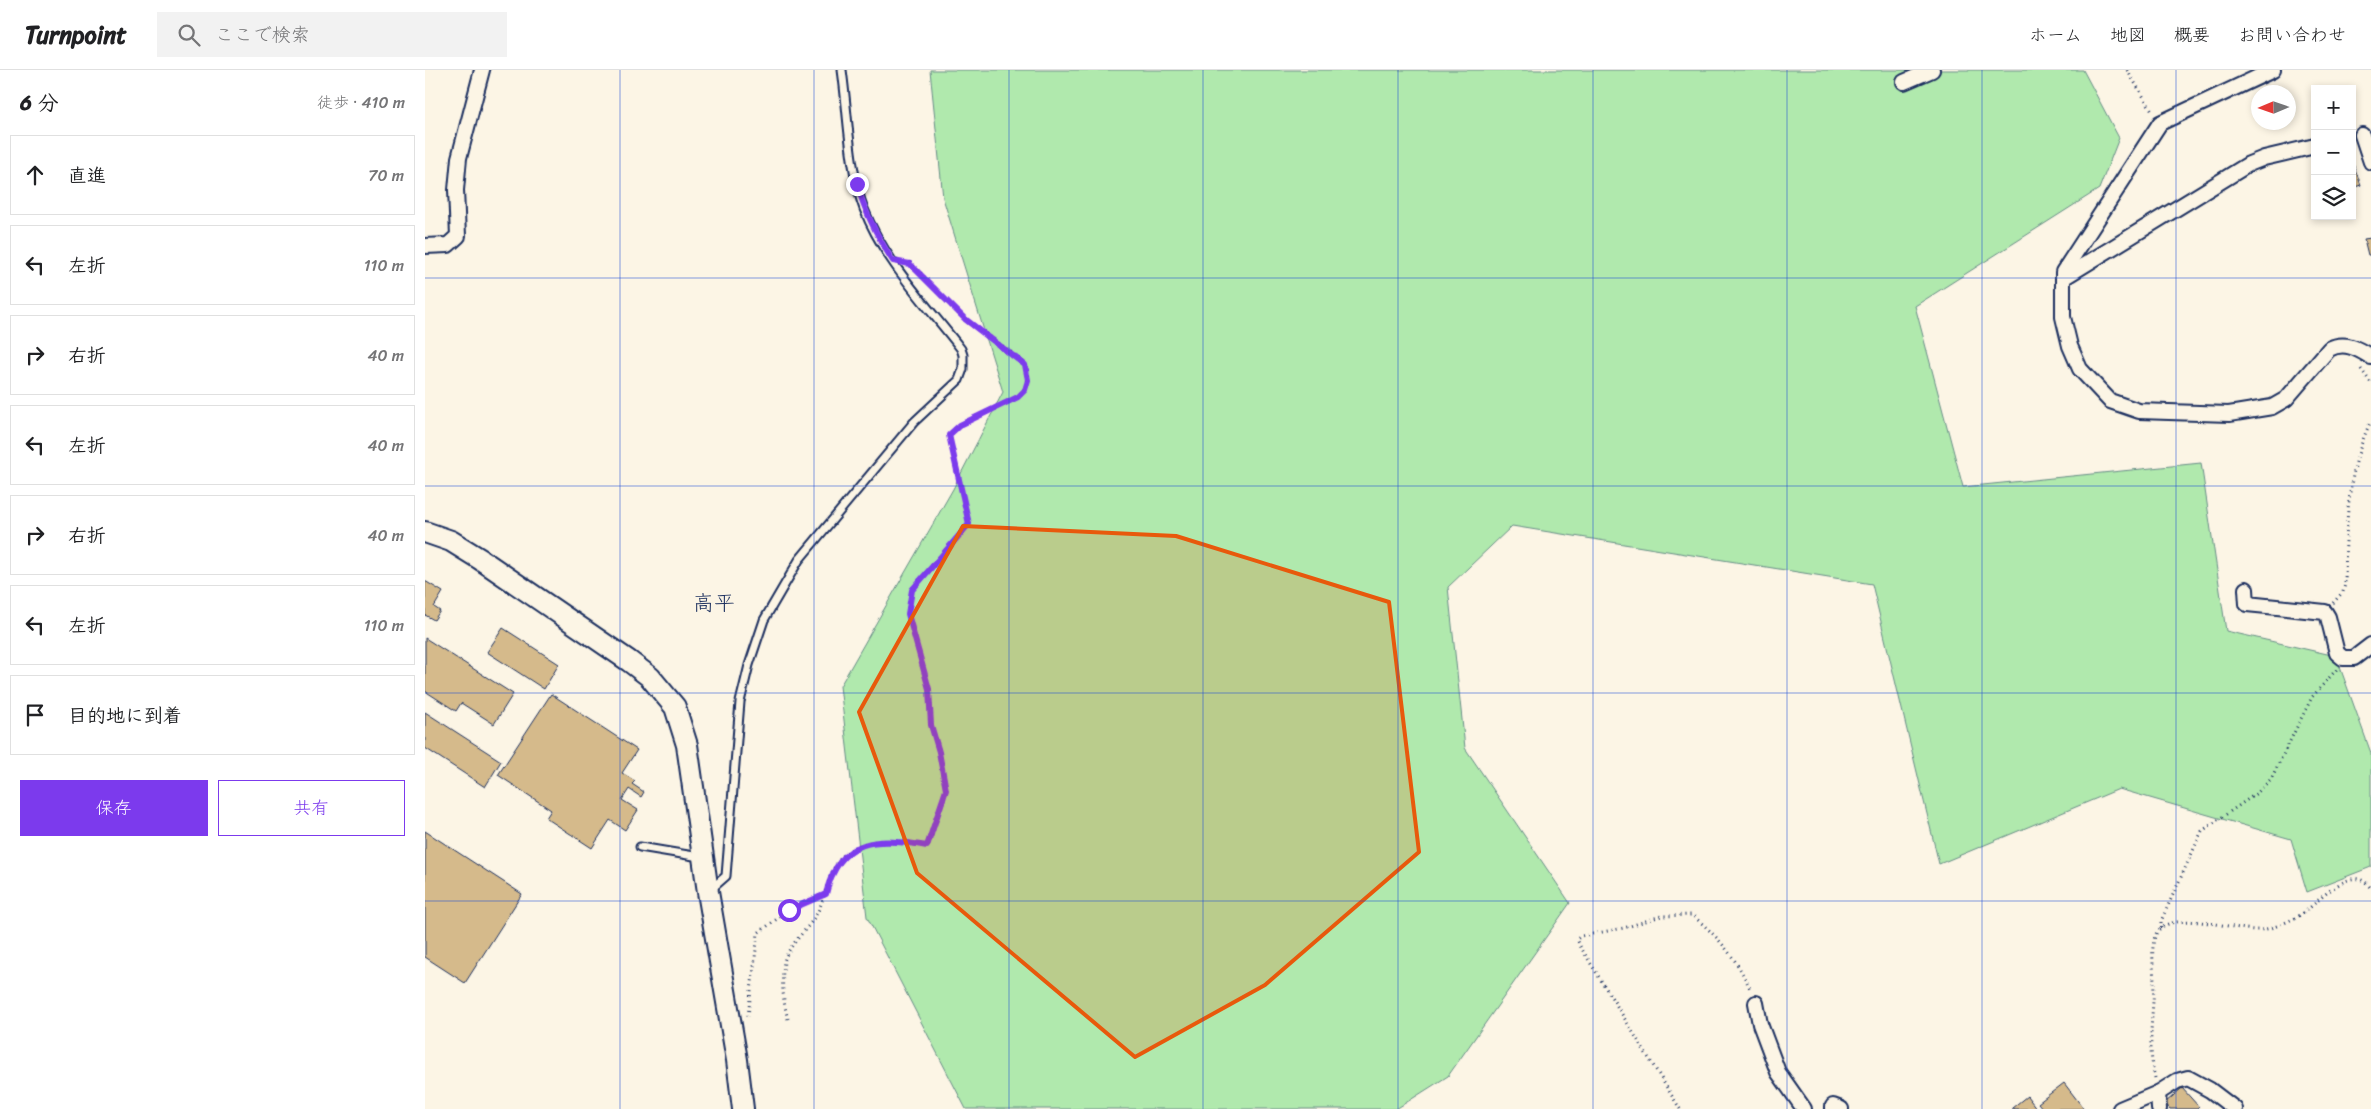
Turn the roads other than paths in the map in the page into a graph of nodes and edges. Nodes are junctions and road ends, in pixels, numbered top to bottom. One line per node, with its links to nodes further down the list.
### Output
1 (482, 70): 9 (street)
2 (842, 70): 17 (lane)
3 (1932, 70): 5 (street)
4 (2273, 70): 10 (street)
5 (1904, 82)
6 (2362, 135): 8 (street)
7 (2311, 147): 10 (street)
8 (2371, 162)
9 (425, 246)
10 (2063, 278): 11 (street)
11 (2371, 357)
12 (425, 532): 16 (street)
13 (2245, 588): 14 (street)
14 (2371, 645)
15 (640, 847): 16 (lane)
16 (703, 858): 17 (street)
17 (708, 892): 20 (street)
18 (1756, 1003): 21 (street)
19 (2158, 1093): 24 (street); 25 (street); 26 (street)
20 (743, 1109)
21 (1804, 1109)
22 (1833, 1109): 23 (street)
23 (1841, 1109)
24 (2120, 1109)
25 (2159, 1109)
26 (2235, 1109)

